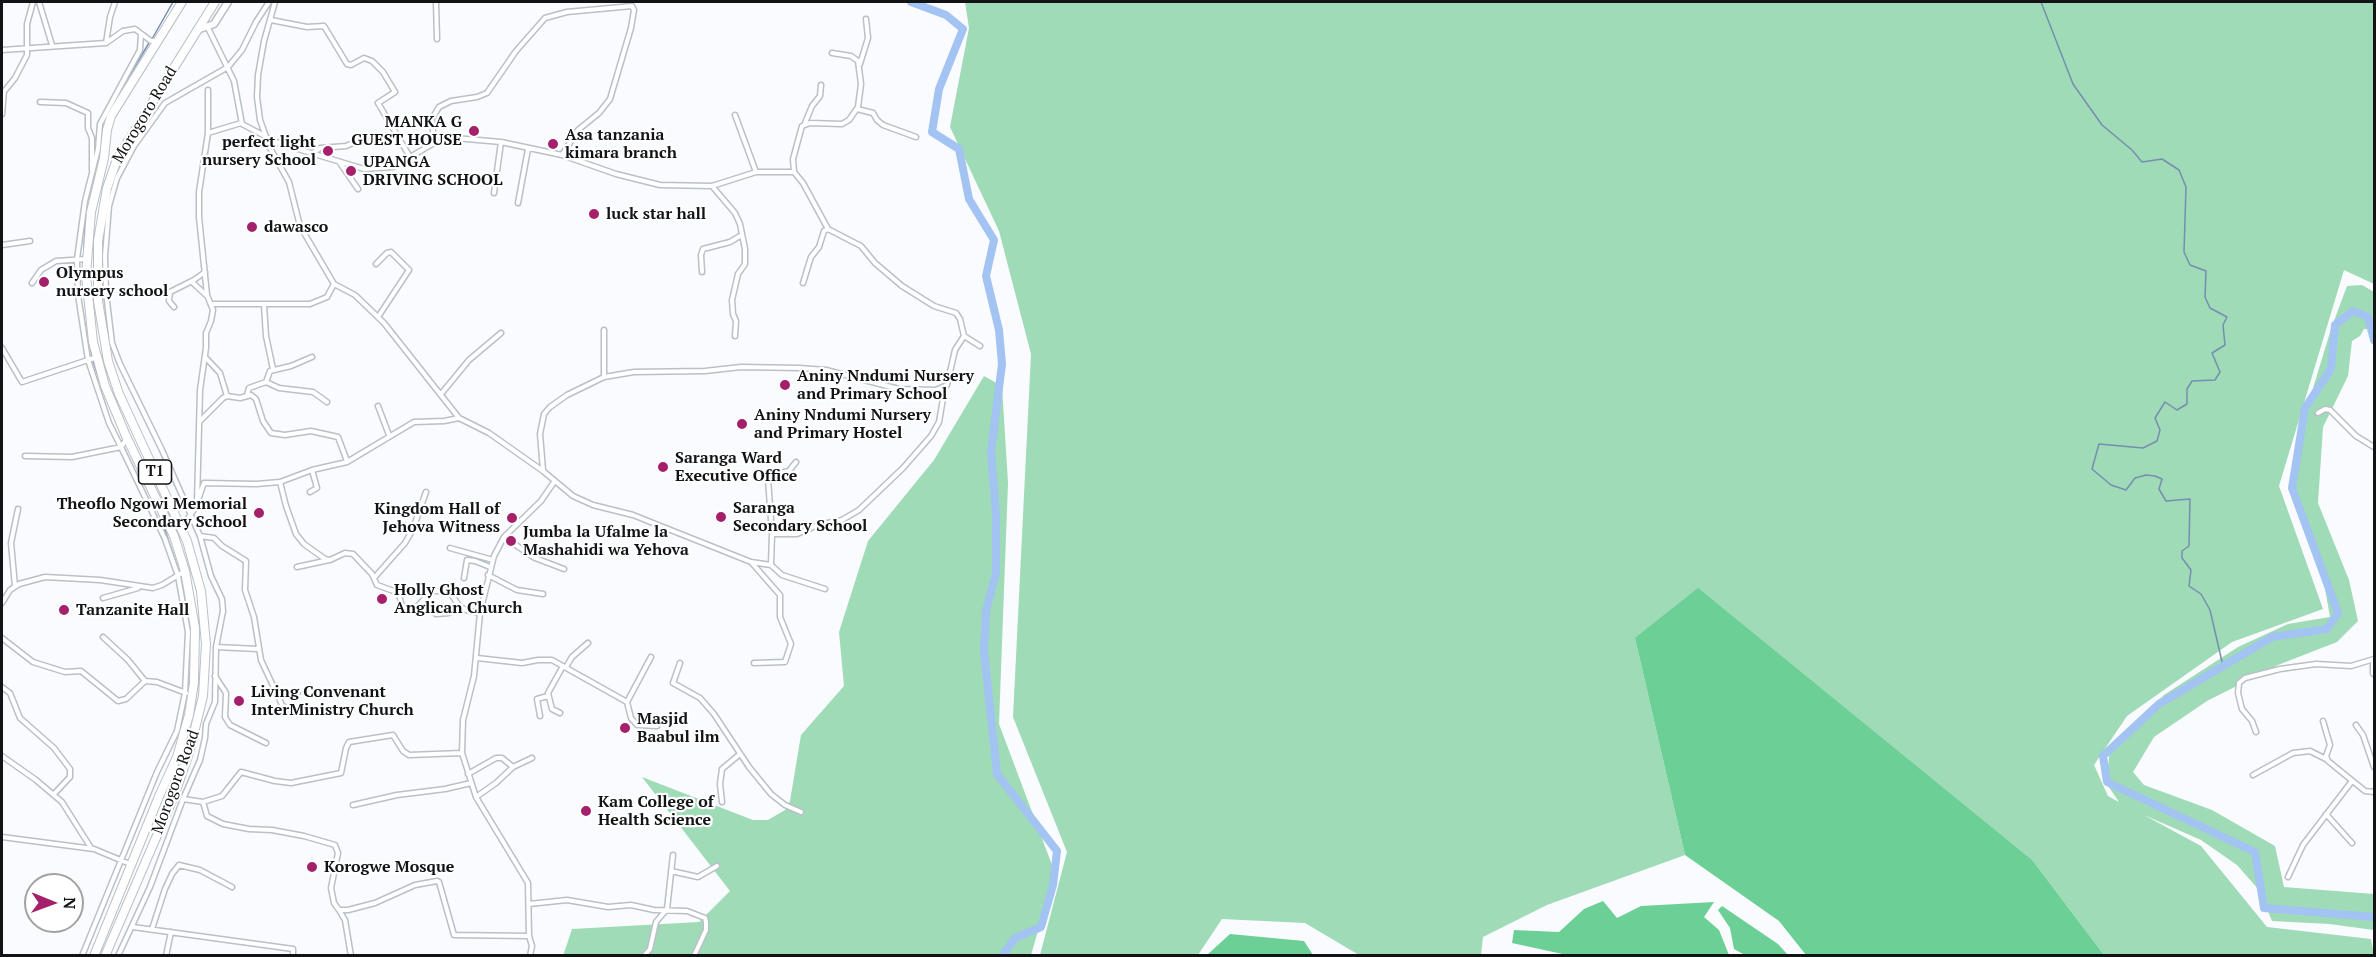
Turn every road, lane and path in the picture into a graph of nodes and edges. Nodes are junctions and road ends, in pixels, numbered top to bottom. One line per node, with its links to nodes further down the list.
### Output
1 (33, 2): 20 (street)
2 (39, 2): 19 (street)
3 (115, 2): 18 (street)
4 (182, 2): 17 (highway, Morogoro Road / T1)
5 (215, 2): 14 (highway, Morogoro Road / T1)
6 (228, 2): 13 (street)
7 (269, 2): 23 (street)
8 (275, 2): 12 (street)
9 (436, 2): 16 (street)
10 (627, 4): 38 (street); 42 (street)
11 (866, 19): 24 (street)
12 (271, 20): 37 (street); 43 (street)
13 (208, 28): 14 (street); 23 (street)
14 (197, 30): 108 (highway, Morogoro Road / T1)
15 (141, 34): 17 (street); 18 (street); 47 (street)
16 (436, 39)
17 (157, 41): 57 (highway, Morogoro Road / T1)
18 (106, 43): 19 (street)
19 (52, 45): 20 (street)
20 (28, 47): 21 (street); 27 (street)
21 (2, 50)
22 (832, 53): 24 (street)
23 (228, 67): 32 (street); 107 (street)
24 (859, 68): 29 (street)
25 (821, 85): 33 (street)
26 (208, 90): 34 (street)
27 (3, 92): 30 (street)
28 (40, 102): 47 (street)
29 (857, 109): 33 (street); 35 (street)
30 (2, 114)
31 (735, 115): 45 (street)
32 (241, 123): 34 (street); 37 (street)
33 (805, 124): 46 (street)
34 (208, 133): 59 (street)
35 (916, 136)
36 (367, 137): 41 (street)
37 (265, 138): 41 (street); 64 (street)
38 (434, 142): 39 (street); 43 (street)
39 (501, 142): 40 (street); 50 (street)
40 (528, 149): 42 (street); 51 (street)
41 (313, 153): 44 (street)
42 (562, 154): 48 (street)
43 (410, 157): 44 (street)
44 (340, 162): 49 (street)
45 (756, 172): 46 (street); 48 (street)
46 (794, 172): 52 (street)
47 (92, 176): 56 (street)
48 (712, 186): 53 (street)
49 (358, 189)
50 (494, 193)
51 (518, 203)
52 (828, 229): 63 (street); 73 (street)
53 (741, 236): 60 (street); 72 (street)
54 (30, 241): 55 (street)
55 (2, 244)
56 (77, 259): 57 (street); 62 (street); 79 (street)
57 (87, 259): 76 (highway, Morogoro Road / T1)
58 (376, 264): 69 (street)
59 (206, 271): 61 (street); 65 (street)
60 (702, 272)
61 (192, 282): 65 (street); 68 (street)
62 (32, 283)
63 (803, 283)
64 (334, 284): 67 (street); 69 (street)
65 (207, 295): 66 (street)
66 (211, 304): 67 (street); 77 (street)
67 (264, 304): 80 (street)
68 (174, 307)
69 (378, 317): 84 (street)
70 (604, 330): 81 (street)
71 (501, 333): 84 (street)
72 (735, 336)
73 (964, 336): 74 (street); 83 (street)
74 (980, 346)
75 (2, 348): 79 (street)
76 (97, 357): 79 (street); 93 (highway, Morogoro Road / T1)
77 (205, 357): 86 (street); 91 (street)
78 (312, 357): 80 (street)
79 (88, 360): 94 (street)
80 (273, 369): 82 (street)
81 (604, 377): 83 (street); 100 (street)
82 (266, 382): 85 (street); 87 (street)
83 (945, 387): 109 (street)
84 (441, 394): 90 (street)
85 (247, 395): 86 (street); 97 (street)
86 (227, 396): 91 (street)
87 (327, 402)
88 (378, 406): 92 (street)
89 (2318, 413): 95 (street)
90 (459, 418): 92 (street); 100 (street)
91 (199, 421): 105 (street)
92 (389, 435): 97 (street)
93 (126, 436): 94 (street); 120 (highway, Morogoro Road / T1)
94 (121, 447): 96 (street); 122 (street)
95 (2374, 447)
96 (25, 456)
97 (347, 462): 99 (street)
98 (795, 462): 109 (street)
99 (312, 470): 101 (street); 103 (street)
100 (543, 471): 102 (street)
101 (280, 482): 105 (street); 113 (street)
102 (554, 482): 111 (street); 115 (street)
103 (310, 492)
104 (426, 492): 123 (street)
105 (197, 502): 107 (street)
106 (18, 509): 125 (street)
107 (190, 514): 108 (street); 110 (street)
108 (181, 527): 202 (highway, Morogoro Road / T1)
109 (772, 534): 116 (street)
110 (200, 536): 137 (street); 138 (street)
111 (504, 537): 114 (street); 119 (street)
112 (450, 548): 114 (street)
113 (330, 560): 117 (street); 123 (street)
114 (492, 560): 118 (street)
115 (751, 562): 116 (street); 143 (street)
116 (771, 566): 127 (street)
117 (297, 567)
118 (490, 567): 121 (street); 124 (street)
119 (564, 569)
120 (185, 571): 122 (street); 151 (highway, Morogoro Road / T1)
121 (488, 575): 128 (street); 132 (street)
122 (178, 576): 126 (street); 151 (street)
123 (374, 578): 131 (street)
124 (464, 578)
125 (15, 587): 126 (street); 130 (street)
126 (141, 587): 129 (street)
127 (825, 589)
128 (543, 594)
129 (103, 598)
130 (2, 603)
131 (458, 604): 132 (street); 133 (street)
132 (480, 613): 140 (street)
133 (436, 614)
134 (103, 637): 148 (street)
135 (2, 638): 148 (street)
136 (588, 643): 145 (street)
137 (216, 646): 138 (street); 147 (street)
138 (258, 649): 152 (street)
139 (651, 657): 154 (street)
140 (477, 658): 145 (street); 163 (street)
141 (2374, 659): 161 (street)
142 (680, 663): 164 (street)
143 (754, 663)
144 (2374, 664): 146 (street)
145 (565, 666): 153 (street); 154 (street)
146 (2374, 672)
147 (215, 675): 162 (street); 177 (street)
148 (145, 681): 151 (street)
149 (2, 687): 175 (street)
150 (298, 692): 152 (street)
151 (189, 695): 187 (street); 188 (highway, Morogoro Road / T1)
152 (278, 696): 155 (street)
153 (548, 696): 156 (street); 157 (street)
154 (627, 702): 160 (street)
155 (296, 710)
156 (560, 713)
157 (540, 716)
158 (2323, 721): 167 (street)
159 (2356, 725): 169 (street)
160 (657, 726)
161 (2256, 732)
162 (266, 743)
163 (462, 753): 170 (street); 178 (street)
164 (740, 754): 179 (street); 181 (street)
165 (2, 756): 175 (street)
166 (532, 758): 168 (street)
167 (2326, 759): 171 (street); 172 (street)
168 (513, 767): 170 (street); 176 (street)
169 (2374, 767)
170 (468, 774): 173 (street)
171 (2253, 775)
172 (2352, 781): 174 (street); 182 (street)
173 (471, 783): 176 (street); 180 (street)
174 (2374, 792)
175 (54, 794): 185 (street)
176 (476, 797): 193 (street)
177 (183, 799): 178 (street); 196 (street)
178 (203, 802): 194 (street)
179 (722, 802)
180 (353, 805)
181 (801, 812)
182 (2326, 814): 184 (street); 191 (street)
183 (2, 837): 185 (street)
184 (2352, 843)
185 (91, 848): 187 (street)
186 (673, 855): 190 (street)
187 (123, 859): 188 (street); 200 (street)
188 (131, 864): 201 (highway, Morogoro Road / T1)
189 (717, 866): 190 (street)
190 (671, 871): 195 (street)
191 (2288, 878)
192 (232, 887): 197 (street)
193 (529, 904): 195 (street); 199 (street)
194 (339, 909): 199 (street); 206 (street)
195 (667, 909): 208 (street); 209 (street)
196 (133, 927): 197 (street); 203 (street)
197 (152, 928): 198 (street)
198 (171, 932): 204 (street); 205 (street)
199 (529, 936): 207 (street)
200 (82, 956)
201 (94, 956)
202 (105, 956)
203 (118, 956)
204 (166, 956)
205 (293, 956)
206 (351, 956)
207 (530, 956)
208 (644, 956)
209 (694, 956)

